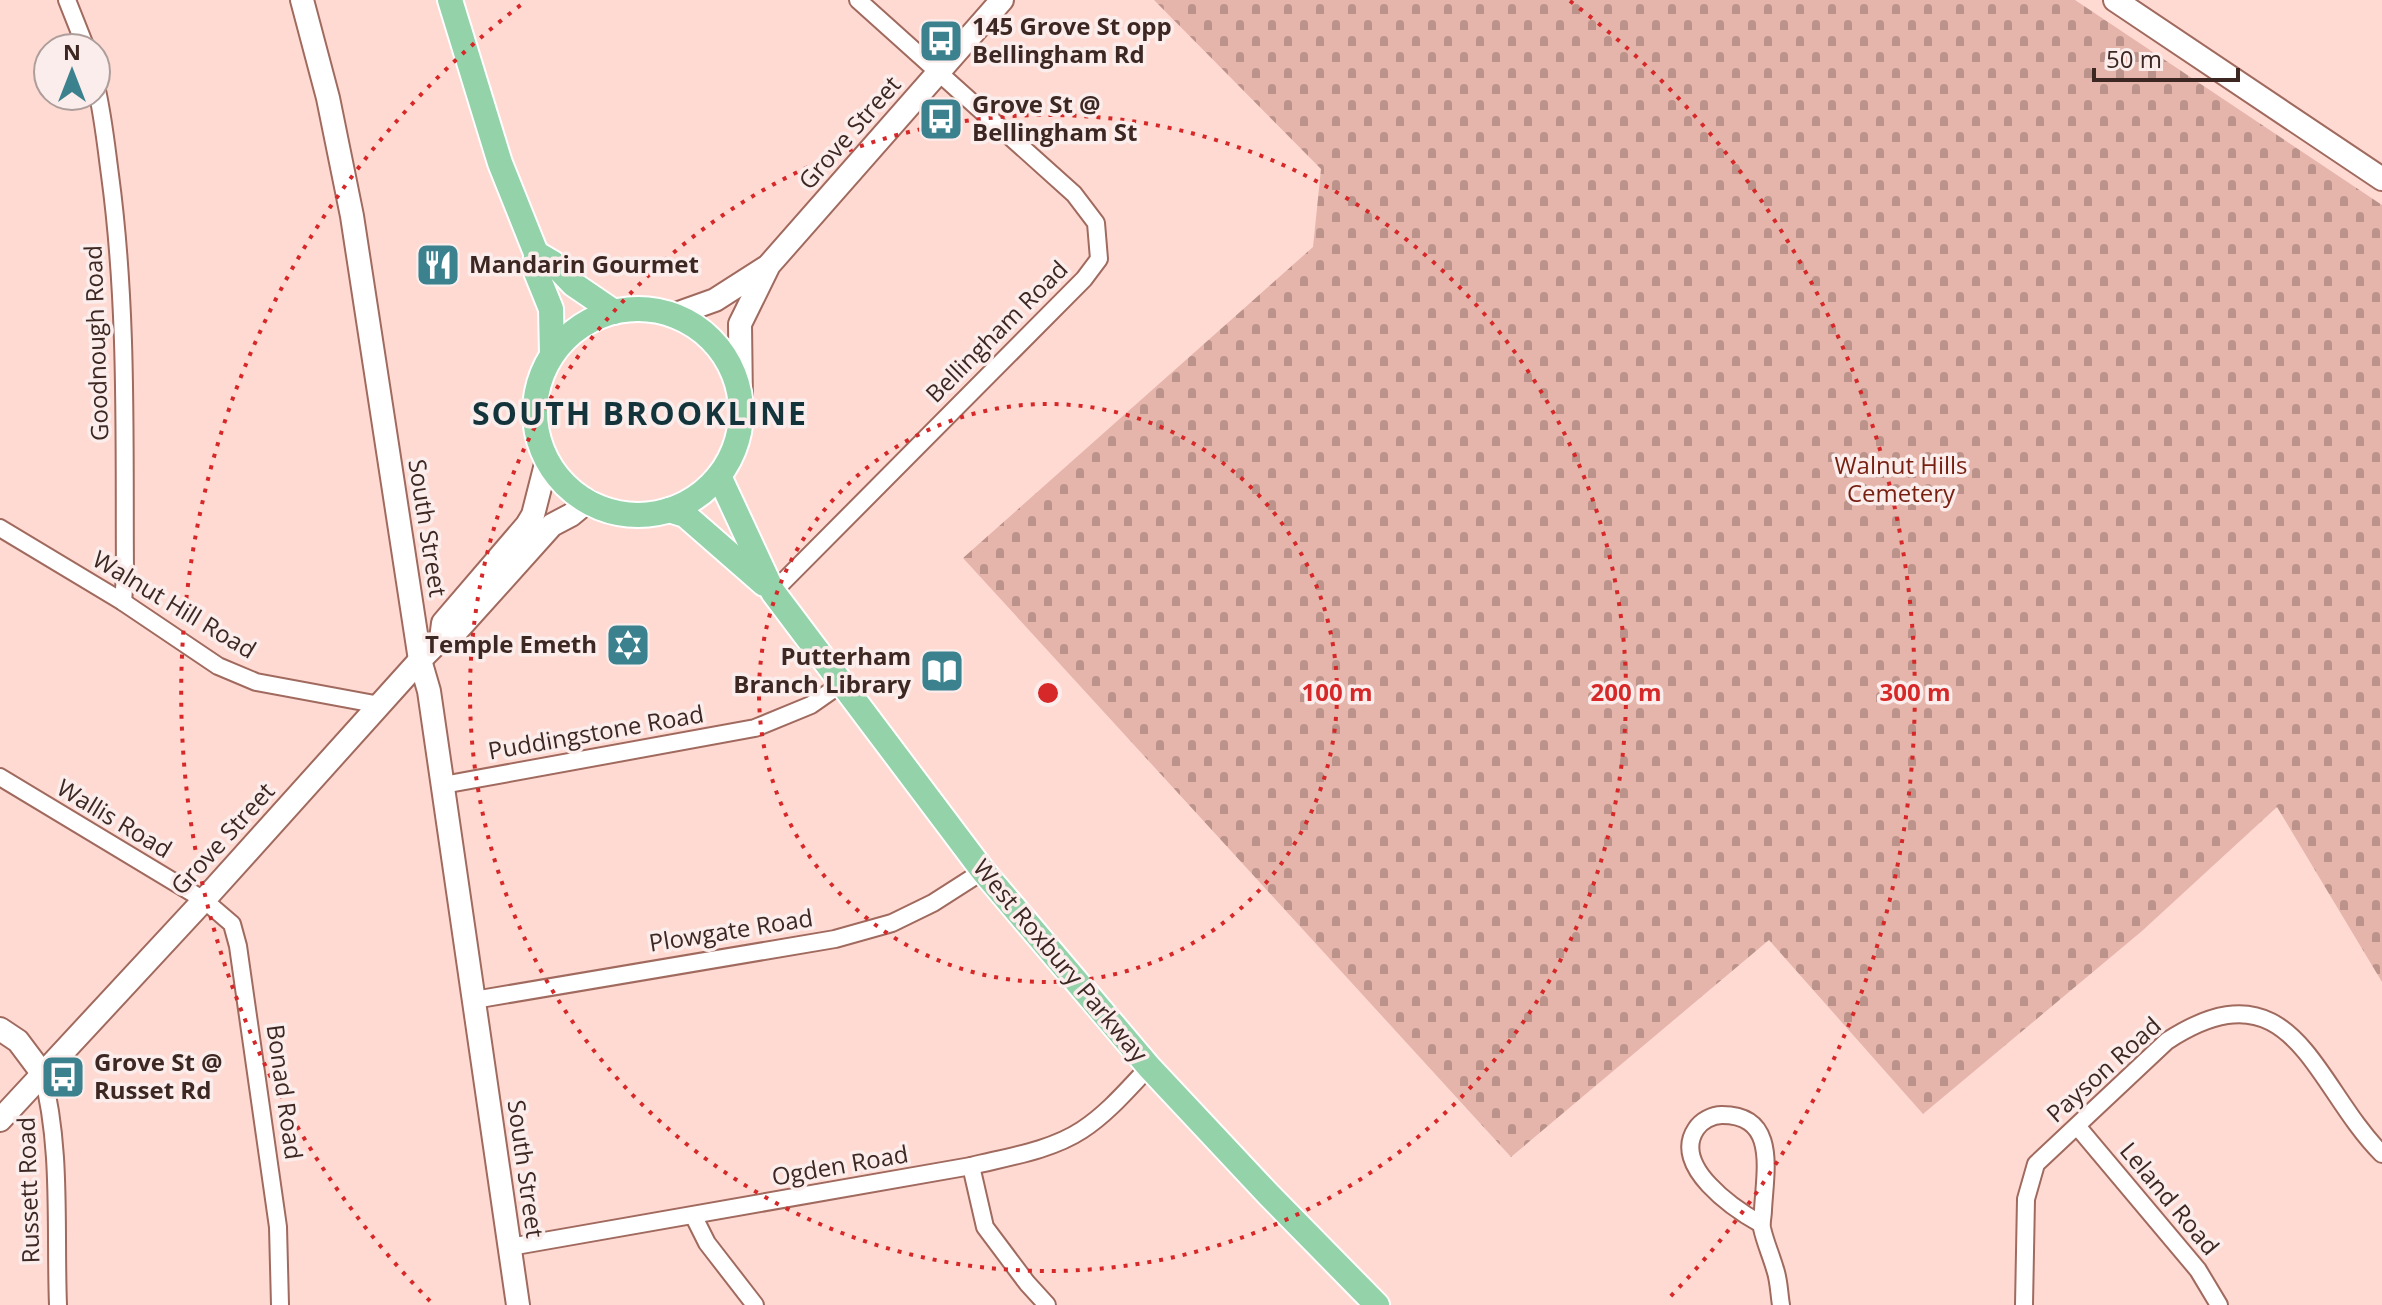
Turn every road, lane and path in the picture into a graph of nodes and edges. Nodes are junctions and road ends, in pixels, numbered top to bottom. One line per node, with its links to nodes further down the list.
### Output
1 (67, 0): 7 (street)
2 (302, 0): 25 (street, South Street)
3 (450, 0): 11 (main road)
4 (858, 0): 8 (street, Bellingham Road)
5 (1002, 0): 8 (street, Grove Street)
6 (2115, 0): 10 (street)
7 (80, 32)
8 (937, 72): 12 (street, Grove Street); 22 (street, Bellingham Road)
9 (102, 112): 23 (street, Goodnough Road)
10 (2382, 179)
11 (536, 253): 13 (main road); 15 (main road)
12 (769, 265): 14 (street, Grove Street); 16 (street, Grove Street)
13 (614, 312): 14 (main road); 15 (main road)
14 (673, 315): 16 (main road)
15 (552, 355): 17 (main road)
16 (741, 402): 18 (main road)
17 (547, 460): 19 (main road); 24 (street, Grove Street)
18 (719, 476): 20 (main road); 22 (main road, West Roxbury Parkway)
19 (588, 501): 20 (main road); 24 (street, Grove Street)
20 (669, 510): 22 (main road, West Roxbury Parkway)
21 (0, 528): 23 (street, Walnut Hill Road)
22 (773, 592): 26 (main road, West Roxbury Parkway)
23 (123, 602): 27 (street, Walnut Hill Road)
24 (441, 639): 25 (street, Grove Street)
25 (420, 660): 27 (street, Grove Street); 29 (street, South Street)
26 (841, 684): 29 (street, Puddingstone Road); 30 (main road, West Roxbury Parkway)
27 (380, 705): 31 (street, Grove Street)
28 (0, 777): 31 (street, Wallis Road)
29 (443, 785): 32 (street, South Street)
30 (983, 871): 32 (street, Plowgate Road); 34 (main road, West Roxbury Parkway)
31 (204, 900): 35 (street, Grove Street); 44 (street, Bonad Road)
32 (474, 1000): 42 (street, South Street)
33 (0, 1029): 35 (street)
34 (1149, 1067): 39 (street, Ogden Road); 48 (main road, West Roxbury Parkway)
35 (42, 1073): 36 (street, Grove Street); 43 (street, Russett Road)
36 (0, 1120)
37 (2077, 1126): 38 (street, Payson Road); 50 (street, Payson Road); 51 (street, Leland Road)
38 (2382, 1154)
39 (971, 1166): 40 (street, Ogden Road); 47 (street)
40 (694, 1217): 42 (street, Ogden Road); 46 (street)
41 (1761, 1224): 41 (street); 49 (street)
42 (510, 1247): 45 (street, South Street)
43 (58, 1305)
44 (280, 1305)
45 (518, 1305)
46 (755, 1305)
47 (1047, 1305)
48 (1377, 1305)
49 (1781, 1305)
50 (2024, 1305)
51 (2219, 1305)

